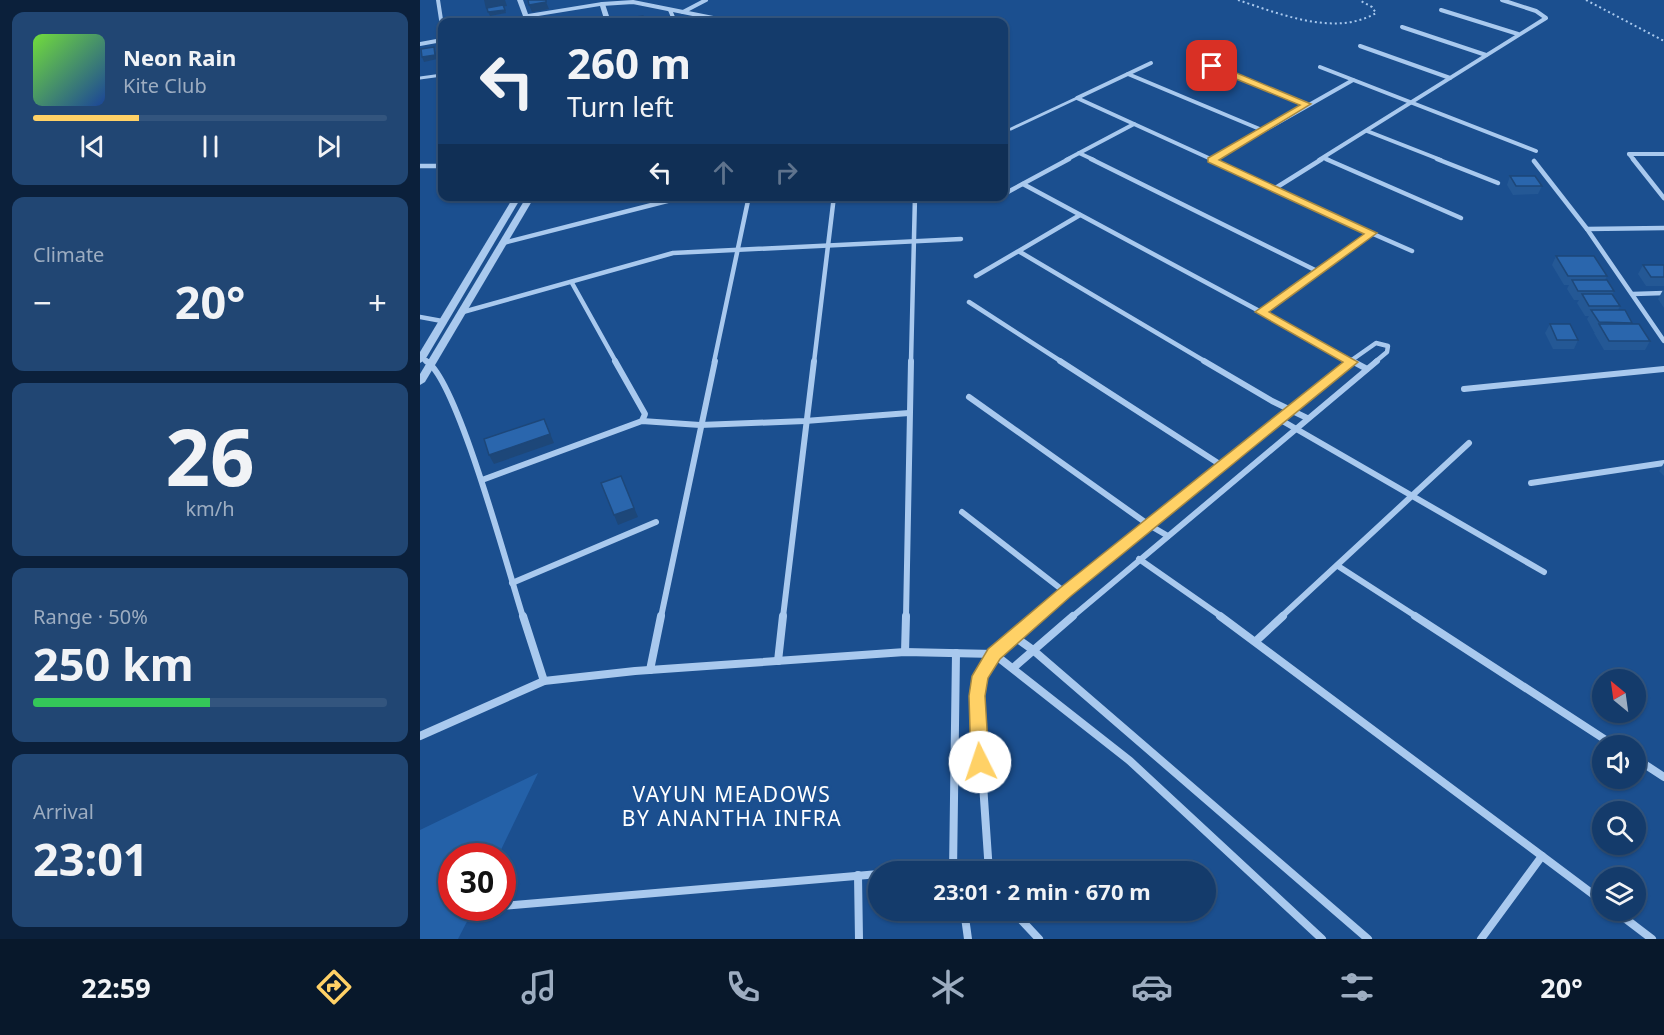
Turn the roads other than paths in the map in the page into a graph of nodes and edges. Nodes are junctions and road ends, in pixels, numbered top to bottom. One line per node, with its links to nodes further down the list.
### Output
1 (438, 0): 9 (street)
2 (520, 0): 10 (street)
3 (706, 0): 8 (street)
4 (1502, 0): 16 (street)
5 (602, 4): 6 (street); 11 (street); 12 (street)
6 (670, 10): 8 (street); 13 (street)
7 (1441, 10): 16 (street)
8 (682, 13): 14 (street)
9 (441, 18)
10 (527, 18)
11 (532, 18)
12 (607, 18)
13 (673, 18)
14 (710, 18)
15 (1402, 27): 20 (street)
16 (1518, 34): 20 (street)
17 (438, 41): 18 (street)
18 (420, 44)
19 (1360, 46): 27 (street)
20 (1486, 55): 27 (street)
21 (1151, 63): 24 (street)
22 (1212, 66): 31 (street)
23 (1320, 67): 28 (street)
24 (1128, 74): 29 (street); 34 (street)
25 (438, 76): 26 (lane)
26 (420, 78)
27 (1450, 78): 30 (street)
28 (1353, 80): 30 (street); 31 (street)
29 (1077, 98): 32 (street); 33 (lane)
30 (1412, 103): 35 (street); 36 (street)
31 (1307, 104): 34 (street)
32 (1134, 124): 37 (street); 40 (street)
33 (1011, 129)
34 (1262, 130): 40 (street)
35 (1367, 131): 39 (street); 44 (street)
36 (1536, 151)
37 (1079, 153): 45 (street); 67 (street)
38 (1664, 154): 48 (street)
39 (1324, 158): 46 (street); 56 (street)
40 (1212, 160): 46 (street)
41 (1534, 161): 58 (street)
42 (420, 166): 43 (street)
43 (438, 166)
44 (1498, 183)
45 (1023, 184): 47 (street); 55 (street)
46 (1274, 189): 59 (street)
47 (1008, 192)
48 (1664, 198)
49 (515, 201): 76 (street)
50 (528, 201): 62 (street)
51 (668, 201): 62 (street)
52 (748, 201): 64 (street)
53 (833, 201): 63 (street)
54 (915, 201): 61 (street)
55 (1080, 215): 66 (street); 74 (street)
56 (1461, 218)
57 (1664, 228): 58 (street)
58 (1587, 229): 71 (street)
59 (1371, 233): 65 (street); 67 (street)
60 (962, 239): 61 (street)
61 (913, 241): 63 (street); 86 (street)
62 (503, 243): 73 (street)
63 (829, 244): 64 (street); 90 (street)
64 (736, 250): 69 (street); 91 (street)
65 (1412, 251)
66 (1020, 252): 68 (street); 85 (street)
67 (1319, 272): 74 (street)
68 (976, 276)
69 (572, 283): 73 (street); 89 (street)
70 (1664, 293): 71 (street)
71 (1633, 294): 77 (street)
72 (969, 302): 95 (street)
73 (463, 312): 78 (street)
74 (1261, 312): 79 (street)
75 (420, 317): 76 (street)
76 (442, 321): 78 (street)
77 (1664, 340)
78 (424, 360): 82 (street); 96 (street)
79 (1352, 362): 80 (street); 80 (street); 85 (street)
80 (1367, 369): 87 (street)
81 (1664, 369): 83 (street)
82 (420, 382)
83 (1464, 389)
84 (969, 398): 101 (street)
85 (1290, 410): 87 (street); 88 (street)
86 (909, 413): 90 (street); 111 (street)
87 (1307, 418): 92 (street)
88 (1279, 419): 92 (street); 95 (street)
89 (642, 421): 91 (street); 96 (street)
90 (805, 421): 91 (street); 114 (street)
91 (700, 425): 116 (street)
92 (1297, 428): 98 (street); 102 (street)
93 (1469, 443): 98 (street)
94 (1664, 463): 97 (street)
95 (1221, 465): 101 (street)
96 (482, 480): 106 (street)
97 (1531, 483)
98 (1414, 495): 104 (street); 105 (street)
99 (962, 512): 107 (street)
100 (656, 522): 106 (street)
101 (1149, 525): 102 (street); 107 (street)
102 (1167, 536): 103 (street)
103 (1139, 559): 109 (street); 110 (street)
104 (1338, 566): 109 (street); 118 (street)
105 (1544, 572)
106 (512, 583): 117 (street)
107 (1065, 592): 108 (street)
108 (1014, 637): 110 (street); 113 (street)
109 (1256, 641): 122 (street)
110 (1033, 650): 115 (street); 136 (street)
111 (905, 652): 112 (street); 114 (street)
112 (956, 653): 113 (street); 123 (street)
113 (994, 654): 115 (street); 124 (street)
114 (778, 661): 116 (street)
115 (1013, 668): 135 (street)
116 (650, 670): 117 (street)
117 (544, 681): 119 (street)
118 (1598, 735)
119 (420, 736)
120 (1646, 765): 121 (street)
121 (1664, 777)
122 (1542, 856): 127 (street); 137 (street)
123 (953, 861)
124 (988, 861)
125 (858, 875): 126 (street); 128 (street); 132 (street)
126 (868, 875)
127 (1592, 894)
128 (516, 905)
129 (966, 921): 133 (street)
130 (1022, 921): 134 (street)
131 (1628, 921): 138 (street)
132 (859, 939)
133 (969, 939)
134 (1039, 939)
135 (1322, 939)
136 (1368, 939)
137 (1481, 939)
138 (1652, 939)

